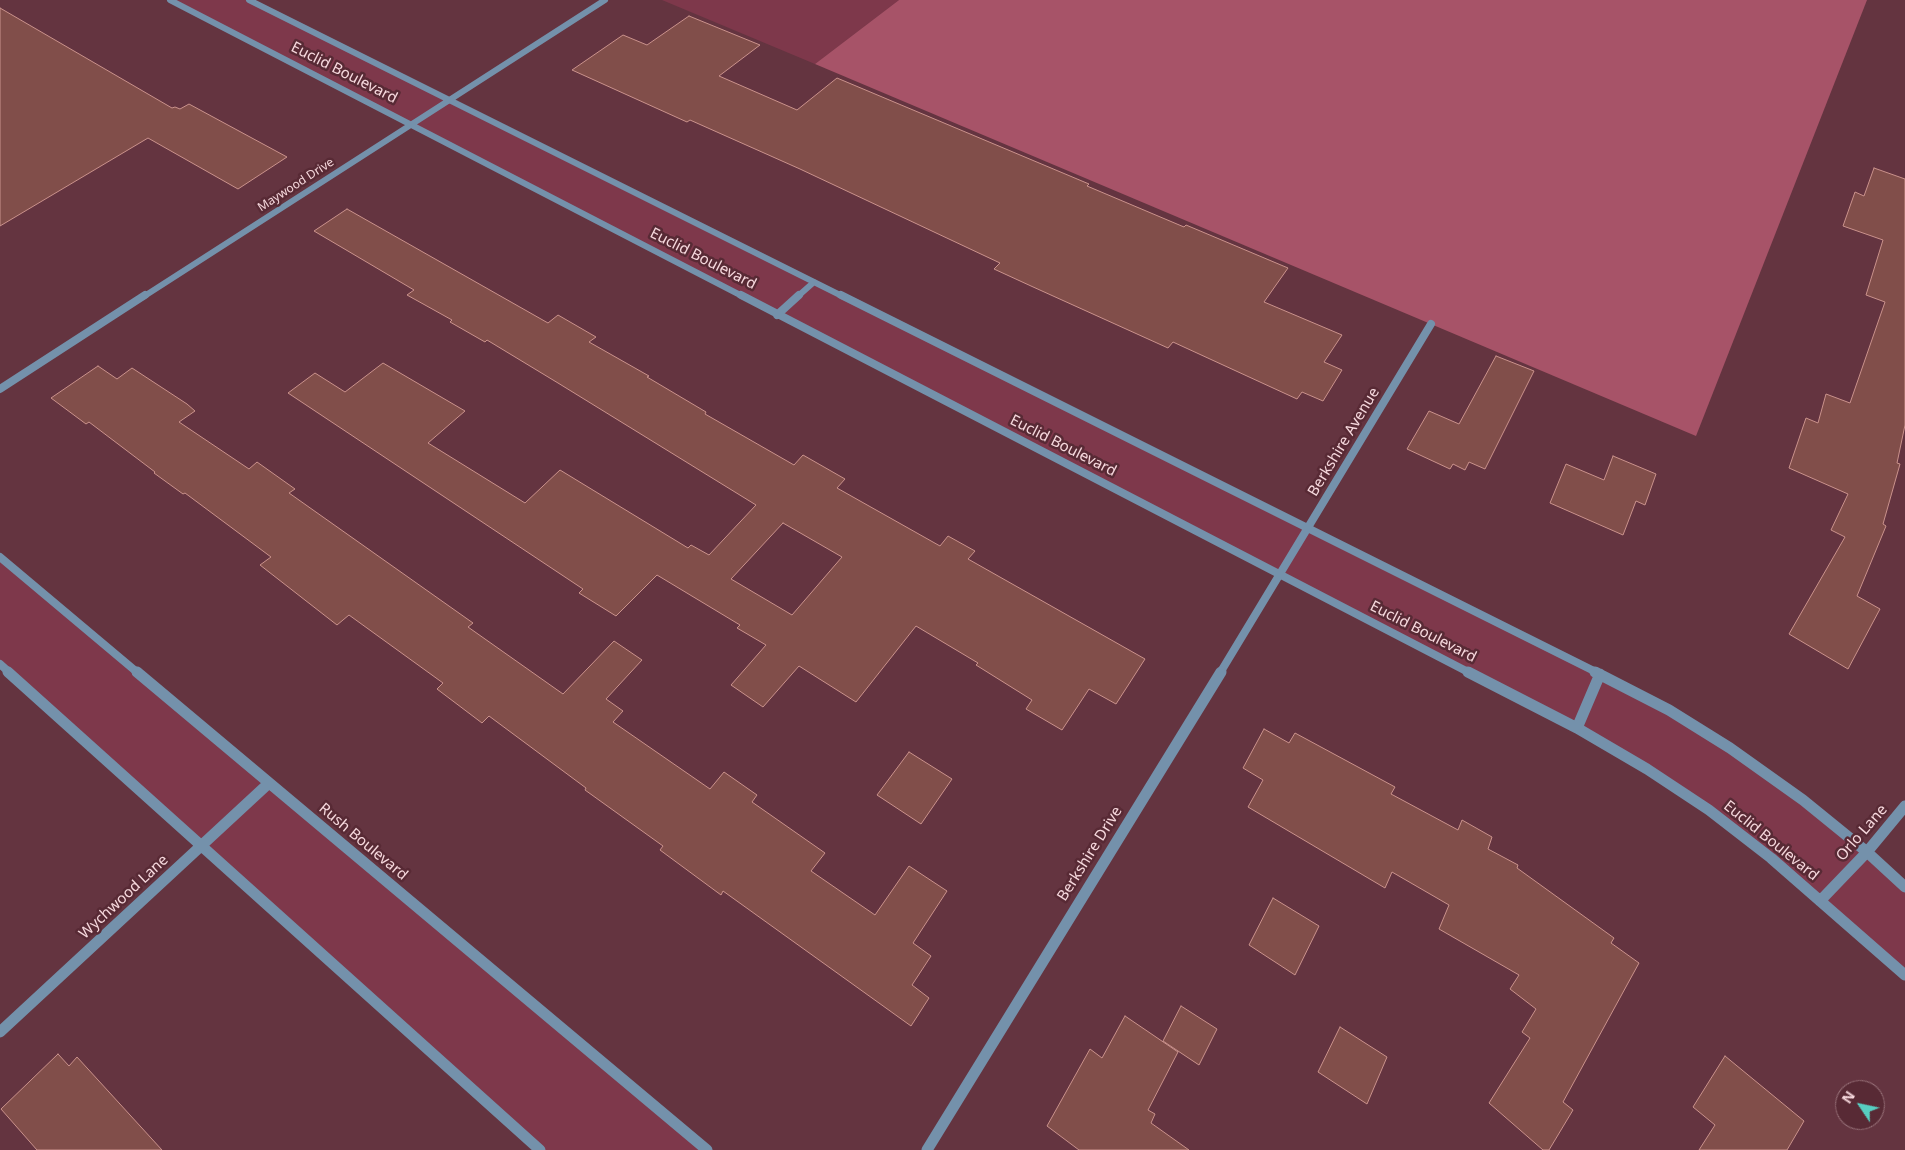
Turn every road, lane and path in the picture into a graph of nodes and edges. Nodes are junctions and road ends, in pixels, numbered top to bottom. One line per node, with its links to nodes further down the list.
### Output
1 (170, 0): 5 (street, Euclid Boulevard)
2 (249, 0): 4 (street, Euclid Boulevard)
3 (605, 0): 4 (street, Maywood Drive)
4 (449, 100): 5 (street, Maywood Drive); 6 (street, Euclid Boulevard)
5 (411, 125): 7 (street, Euclid Boulevard); 9 (street, Maywood Drive)
6 (814, 282): 7 (street); 10 (street, Euclid Boulevard)
7 (777, 315): 12 (street, Euclid Boulevard)
8 (1431, 324): 10 (street, Berkshire Avenue)
9 (0, 389)
10 (1308, 528): 12 (street, Berkshire Avenue); 14 (street, Euclid Boulevard)
11 (0, 557): 16 (street, Rush Boulevard)
12 (1280, 575): 15 (street, Euclid Boulevard); 26 (street, Berkshire Drive)
13 (0, 664): 18 (street)
14 (1600, 674): 15 (street); 19 (street, Euclid Boulevard)
15 (1577, 728): 21 (street, Euclid Boulevard)
16 (269, 783): 18 (street, Wychwood Lane); 25 (street, Rush Boulevard)
17 (1905, 806): 19 (street, Orlo Lane)
18 (202, 846): 23 (street, Wychwood Lane); 24 (street)
19 (1866, 852): 20 (street, Euclid Boulevard); 21 (street, Orlo Lane)
20 (1905, 888)
21 (1820, 901): 22 (street, Euclid Boulevard)
22 (1905, 975)
23 (0, 1032)
24 (540, 1150)
25 (707, 1150)
26 (927, 1150)

